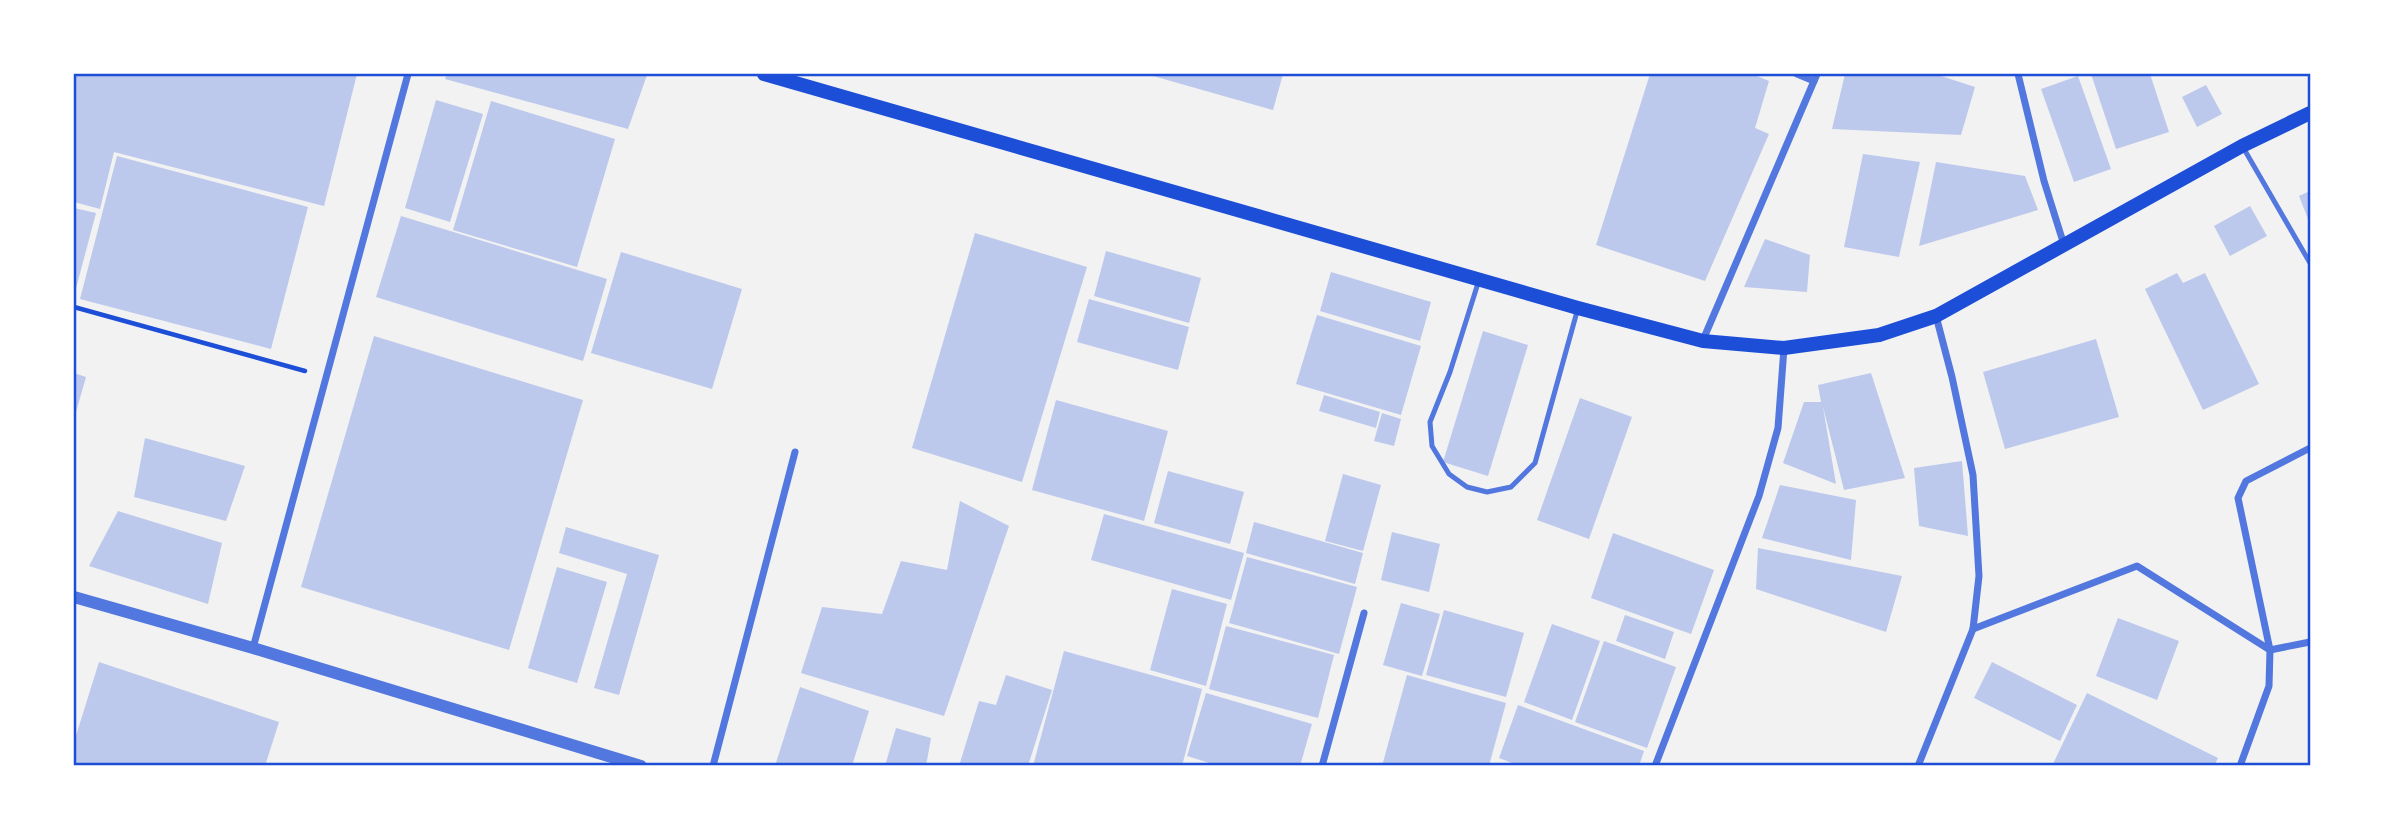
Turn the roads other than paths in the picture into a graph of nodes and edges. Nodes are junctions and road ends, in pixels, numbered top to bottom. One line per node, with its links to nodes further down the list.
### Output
1 (408, 74): 21 (street)
2 (764, 74): 10 (main road)
3 (1797, 74): 5 (street)
4 (2018, 74): 8 (street)
5 (1816, 77): 13 (street)
6 (2311, 113): 7 (main road)
7 (2242, 146): 8 (main road); 9 (lane)
8 (2064, 245): 12 (main road)
9 (2311, 263)
10 (1479, 280): 11 (main road); 11 (lane)
11 (1578, 308): 13 (main road)
12 (1936, 316): 14 (main road); 19 (street)
13 (1703, 341): 14 (main road)
14 (1784, 348): 26 (street)
15 (2311, 447): 22 (street)
16 (795, 452): 24 (street)
17 (74, 597): 21 (street)
18 (1364, 613): 25 (street)
19 (1973, 629): 22 (street); 27 (street)
20 (2311, 642): 22 (street)
21 (253, 648): 23 (street)
22 (2270, 650): 28 (street)
23 (640, 765)
24 (713, 765)
25 (1322, 765)
26 (1655, 765)
27 (1918, 765)
28 (2240, 765)

